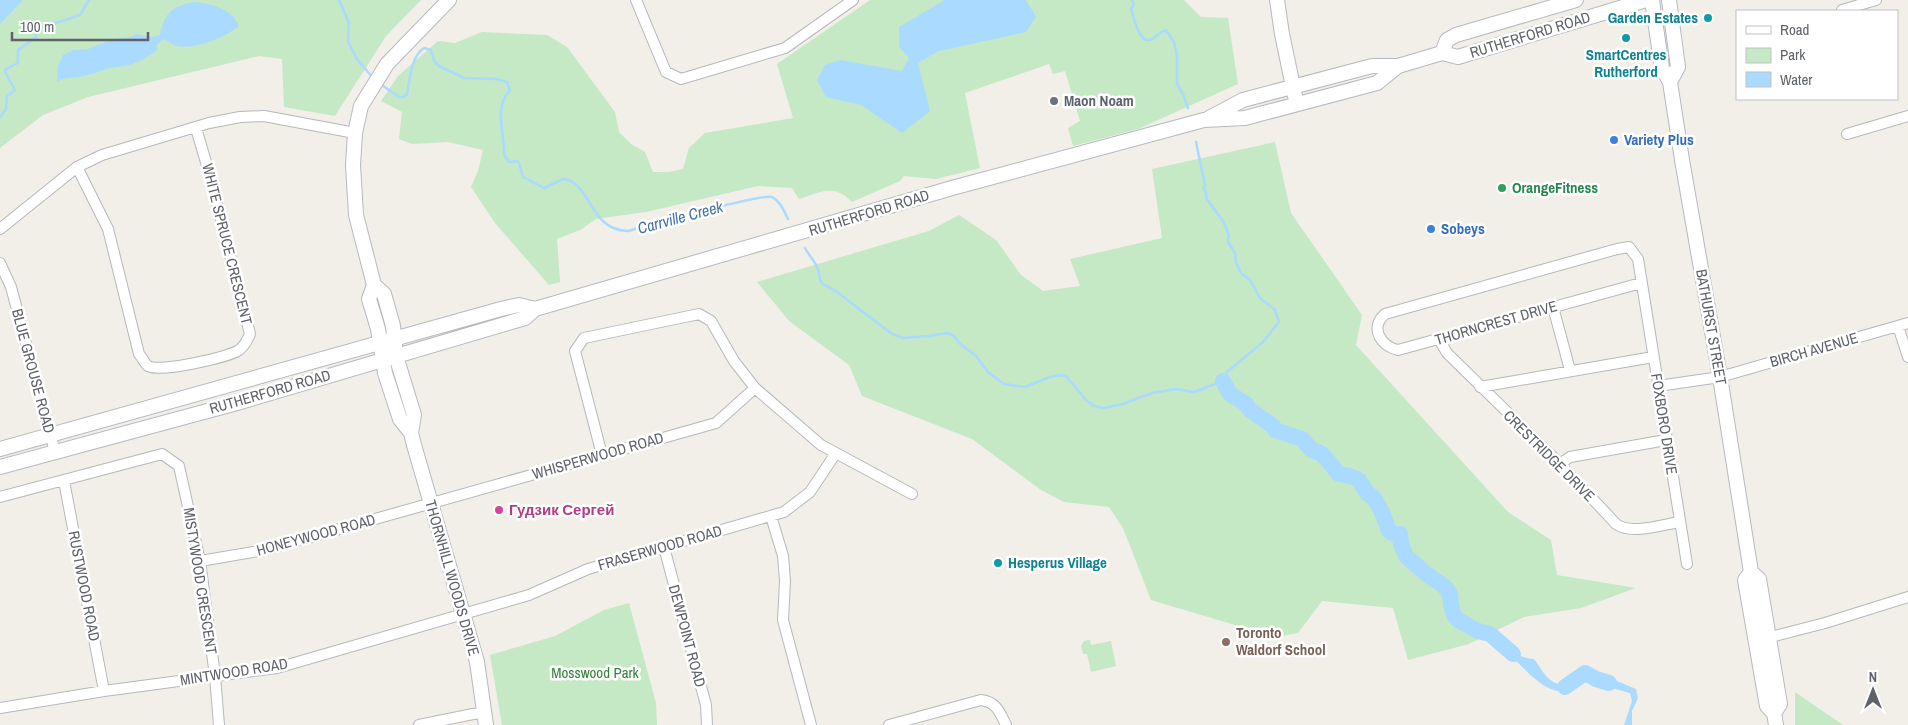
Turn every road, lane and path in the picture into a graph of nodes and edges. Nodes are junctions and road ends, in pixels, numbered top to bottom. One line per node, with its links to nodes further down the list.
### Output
1 (449, 0): 19 (main road)
2 (636, 0): 3 (street)
3 (853, 0)
4 (1277, 0): 14 (main road)
5 (1576, 0): 11 (main road, RUTHERFORD ROAD)
6 (1646, 0): 11 (main road, RUTHERFORD ROAD)
7 (1652, 0): 13 (main road, BATHURST STREET)
8 (1668, 0): 13 (main road, BATHURST STREET)
9 (1876, 0): 10 (street)
10 (1842, 10)
11 (1442, 53): 12 (main road, RUTHERFORD ROAD)
12 (1398, 66): 14 (main road, RUTHERFORD ROAD); 15 (main road, RUTHERFORD ROAD)
13 (1670, 82): 37 (main road, BATHURST STREET)
14 (1292, 88): 15 (main road); 17 (main road, RUTHERFORD ROAD)
15 (1297, 104): 17 (main road, RUTHERFORD ROAD)
16 (1908, 116): 20 (street)
17 (1204, 120): 27 (main road, RUTHERFORD ROAD)
18 (196, 128): 19 (street); 21 (street); 21 (street, WHITE SPRUCE CRESCENT)
19 (355, 133): 25 (main road)
20 (1847, 134)
21 (78, 167): 22 (street)
22 (0, 229)
23 (0, 263): 41 (street, BLUE GROUSE ROAD)
24 (1641, 283): 26 (street, THORNCREST DRIVE); 28 (street, FOXBORO DRIVE); 33 (street, FOXBORO DRIVE)
25 (374, 285): 30 (main road); 32 (main road)
26 (1554, 307): 31 (street, THORNCREST DRIVE); 36 (street)
27 (535, 309): 30 (main road, RUTHERFORD ROAD); 35 (main road, RUTHERFORD ROAD)
28 (1386, 314): 31 (street, THORNCREST DRIVE)
29 (1903, 325): 34 (street); 37 (street, BIRCH AVENUE)
30 (394, 339): 32 (main road, RUTHERFORD ROAD); 35 (main road)
31 (1439, 339): 39 (street, CRESTRIDGE DRIVE)
32 (380, 343): 35 (main road); 41 (main road, RUTHERFORD ROAD)
33 (1653, 357): 36 (street); 38 (street, FOXBORO DRIVE)
34 (1908, 357)
35 (390, 358): 44 (main road, RUTHERFORD ROAD); 52 (main road, THORNHILL WOODS DRIVE)
36 (1570, 370): 39 (street)
37 (1720, 377): 38 (street, BIRCH AVENUE); 60 (main road, BATHURST STREET)
38 (1658, 386): 42 (street, FOXBORO DRIVE)
39 (1480, 387): 47 (street, CRESTRIDGE DRIVE)
40 (755, 388): 45 (street); 46 (street, WHISPERWOOD ROAD); 46 (street)
41 (50, 434): 43 (main road, RUTHERFORD ROAD); 44 (street, BLUE GROUSE ROAD)
42 (1666, 440): 47 (street); 54 (street, FOXBORO DRIVE)
43 (0, 449)
44 (55, 452): 48 (main road, RUTHERFORD ROAD)
45 (836, 453): 50 (street); 53 (street, FRASERWOOD ROAD)
46 (602, 455): 52 (street, WHISPERWOOD ROAD)
47 (1560, 464): 54 (street, CRESTRIDGE DRIVE)
48 (0, 468)
49 (64, 481): 51 (street, MISTYWOOD CRESCENT); 56 (street, MISTYWOOD CRESCENT); 62 (street, RUSTWOOD ROAD)
50 (912, 494)
51 (0, 498)
52 (430, 504): 56 (street, HONEYWOOD ROAD); 59 (main road, THORNHILL WOODS DRIVE)
53 (771, 516): 55 (street, FRASERWOOD ROAD); 69 (street)
54 (1679, 522): 57 (street, FOXBORO DRIVE)
55 (664, 547): 59 (street, FRASERWOOD ROAD); 68 (street, DEWPOINT ROAD)
56 (200, 561): 61 (street, MISTYWOOD CRESCENT)
57 (1687, 564)
58 (1908, 597): 60 (street)
59 (463, 614): 61 (street, MINTWOOD ROAD); 64 (main road, THORNHILL WOODS DRIVE)
60 (1761, 640): 65 (main road, BATHURST STREET)
61 (215, 676): 62 (street, MINTWOOD ROAD); 66 (street, MISTYWOOD CRESCENT)
62 (104, 691): 63 (street, MINTWOOD ROAD)
63 (0, 708)
64 (486, 719): 67 (street)
65 (1775, 719)
66 (219, 725)
67 (420, 725)
68 (707, 725)
69 (811, 725)
70 (890, 725): 71 (street)
71 (1006, 725)

